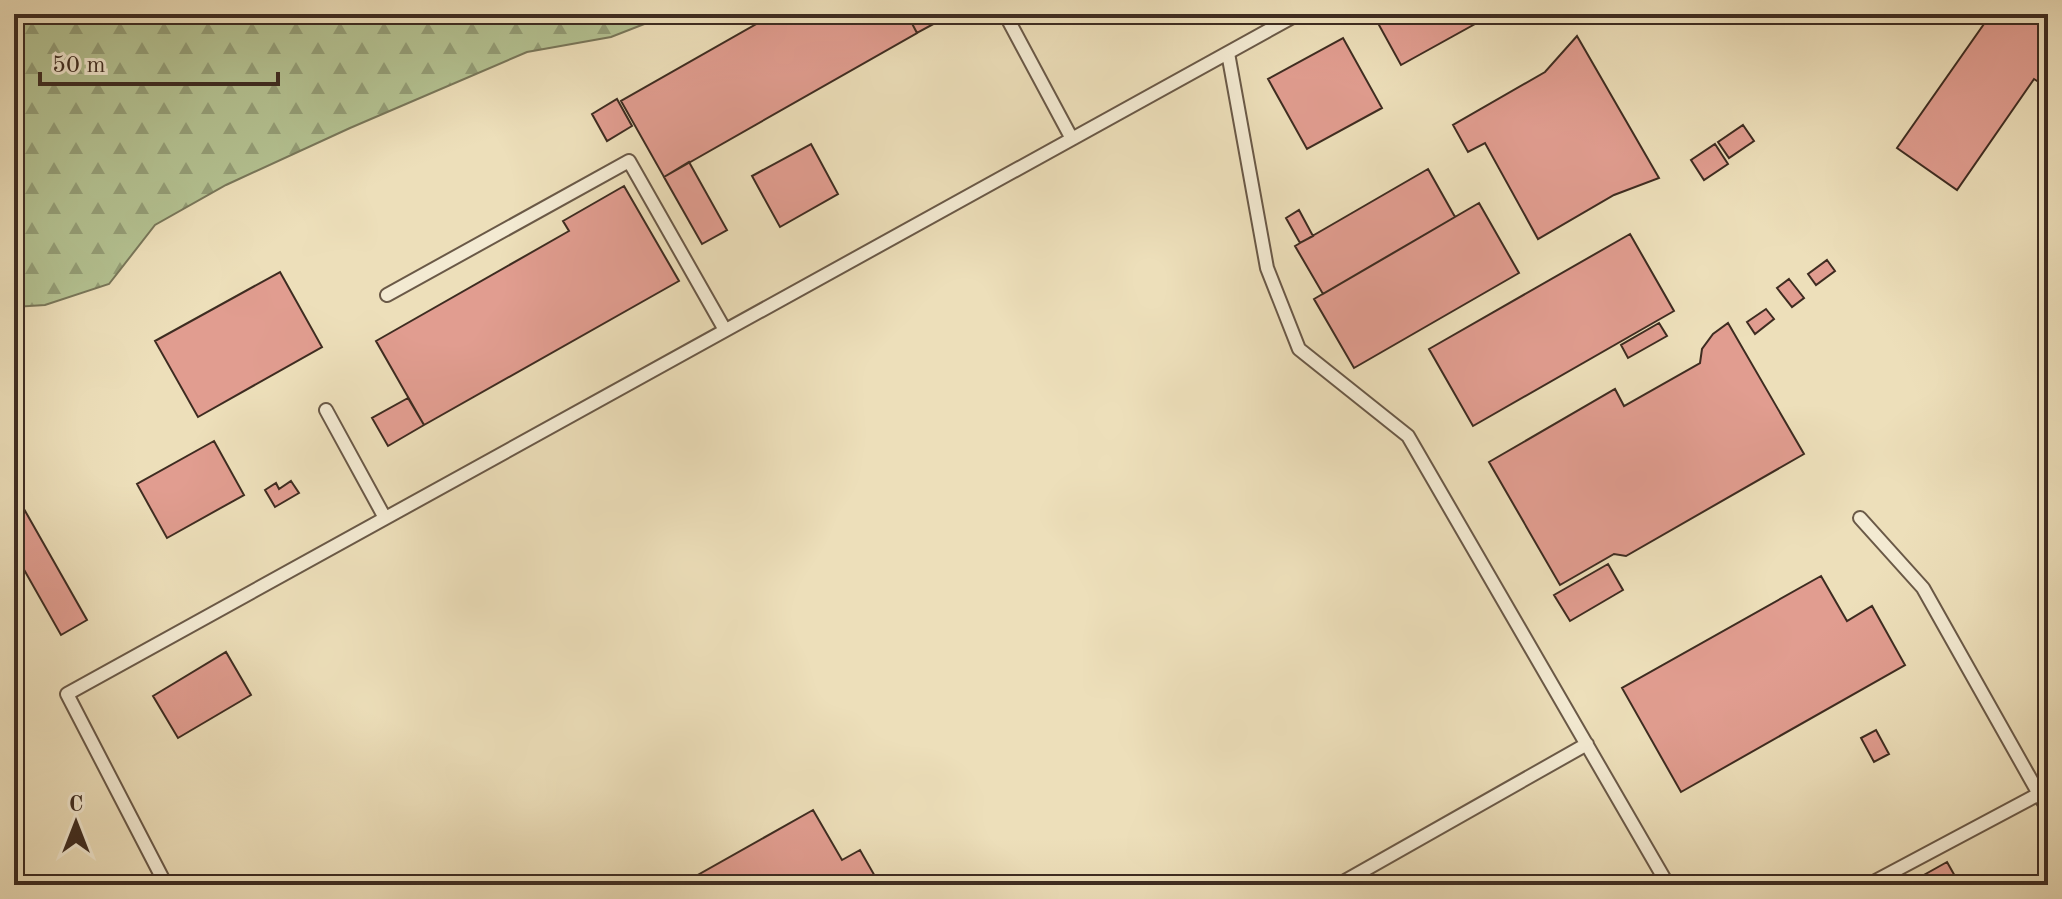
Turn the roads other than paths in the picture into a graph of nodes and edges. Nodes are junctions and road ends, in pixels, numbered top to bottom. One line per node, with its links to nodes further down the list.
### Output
1 (1005, 14): 4 (lane)
2 (1298, 14): 3 (lane)
3 (1228, 53): 4 (lane); 10 (lane)
4 (1072, 139): 6 (lane)
5 (387, 295): 6 (lane)
6 (725, 330): 8 (lane)
7 (326, 410): 8 (lane)
8 (385, 518): 13 (lane)
9 (1860, 518): 11 (lane)
10 (1587, 744): 14 (lane); 15 (lane)
11 (2044, 792): 12 (lane); 16 (lane)
12 (2048, 810)
13 (166, 885)
14 (1338, 885)
15 (1668, 885)
16 (1868, 885)

